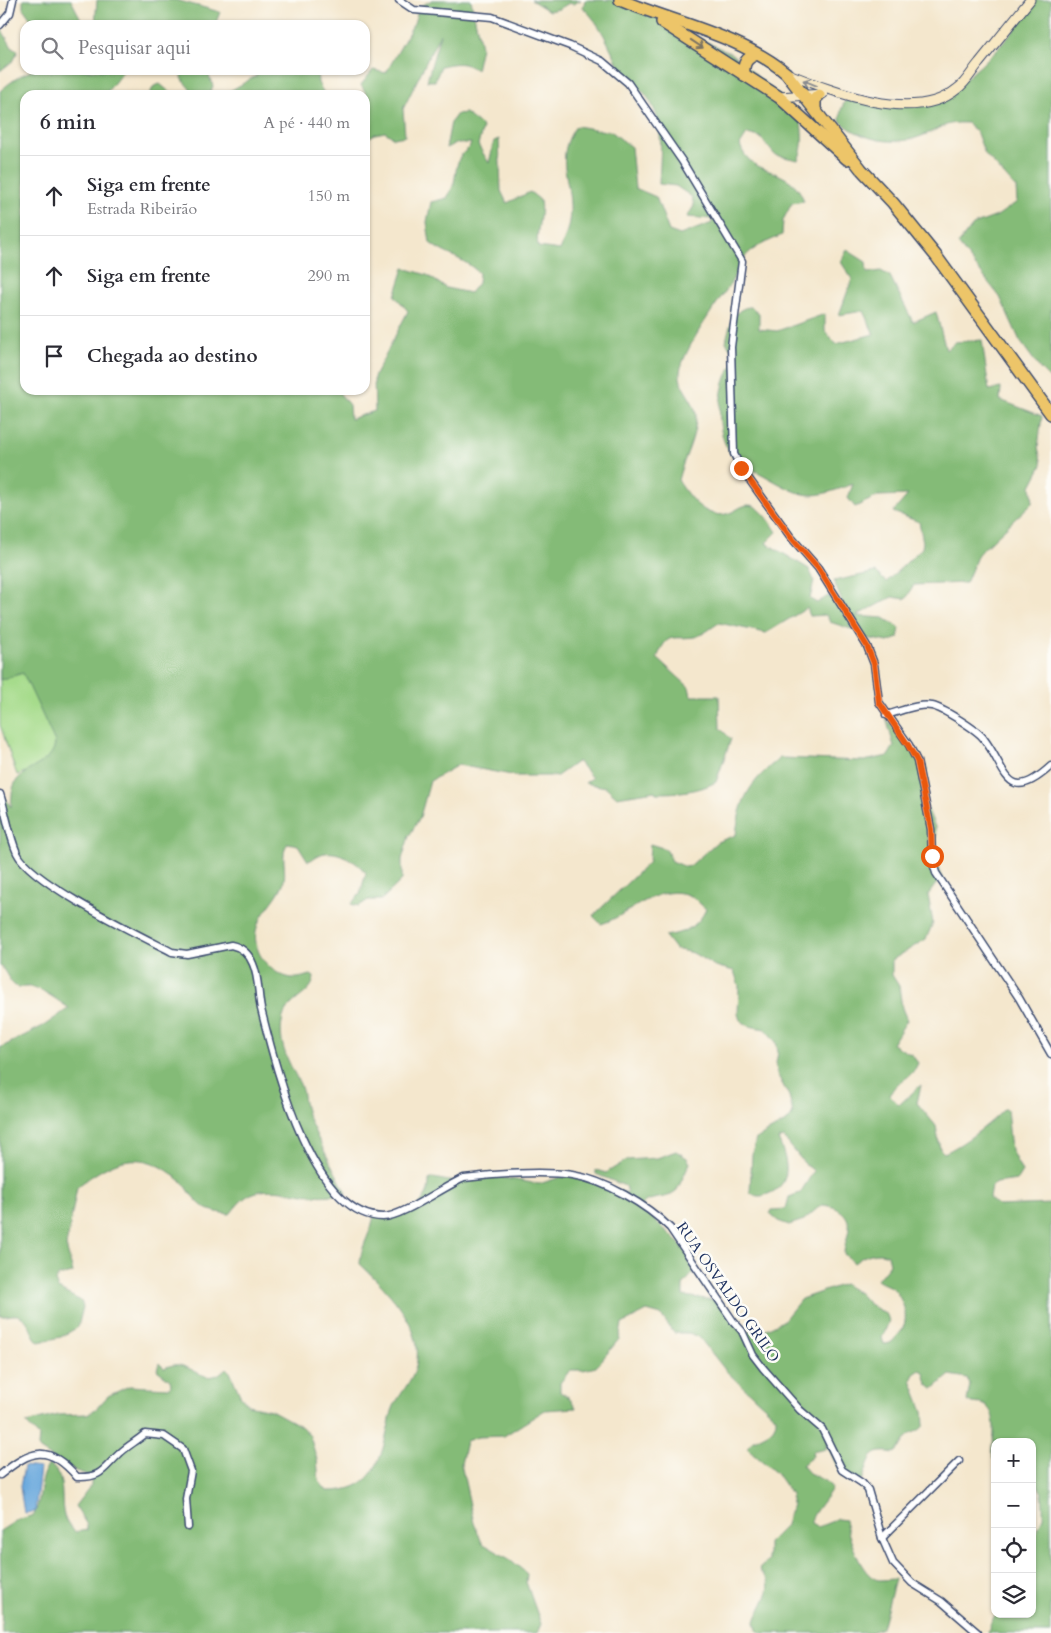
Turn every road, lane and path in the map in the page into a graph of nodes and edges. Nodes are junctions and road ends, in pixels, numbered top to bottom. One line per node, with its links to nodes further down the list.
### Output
1 (13, 0): 6 (street)
2 (400, 0): 18 (street)
3 (620, 0): 5 (highway)
4 (1030, 0): 11 (main road)
5 (641, 9): 7 (highway); 9 (highway, one-way to 9)
6 (0, 25)
7 (757, 54): 8 (highway); 9 (highway)
8 (786, 73): 10 (highway); 11 (main road, one-way to 8)
9 (744, 75): 14 (highway)
10 (794, 84): 12 (highway); 14 (highway)
11 (835, 93): 13 (main road)
12 (802, 95): 13 (main road); 14 (main road); 15 (highway)
13 (818, 95): 15 (highway)
14 (782, 96): 16 (highway)
15 (815, 109): 16 (highway)
16 (861, 169): 17 (highway)
17 (1051, 414)
18 (886, 715): 19 (street); 21 (street)
19 (1051, 766)
20 (0, 794): 25 (street, RUA OSVALDO GRILO)
21 (1051, 1054)
22 (959, 1460): 25 (street)
23 (0, 1475): 24 (street)
24 (188, 1527)
25 (882, 1538): 26 (street, RUA OSVALDO GRILO)
26 (978, 1633)

